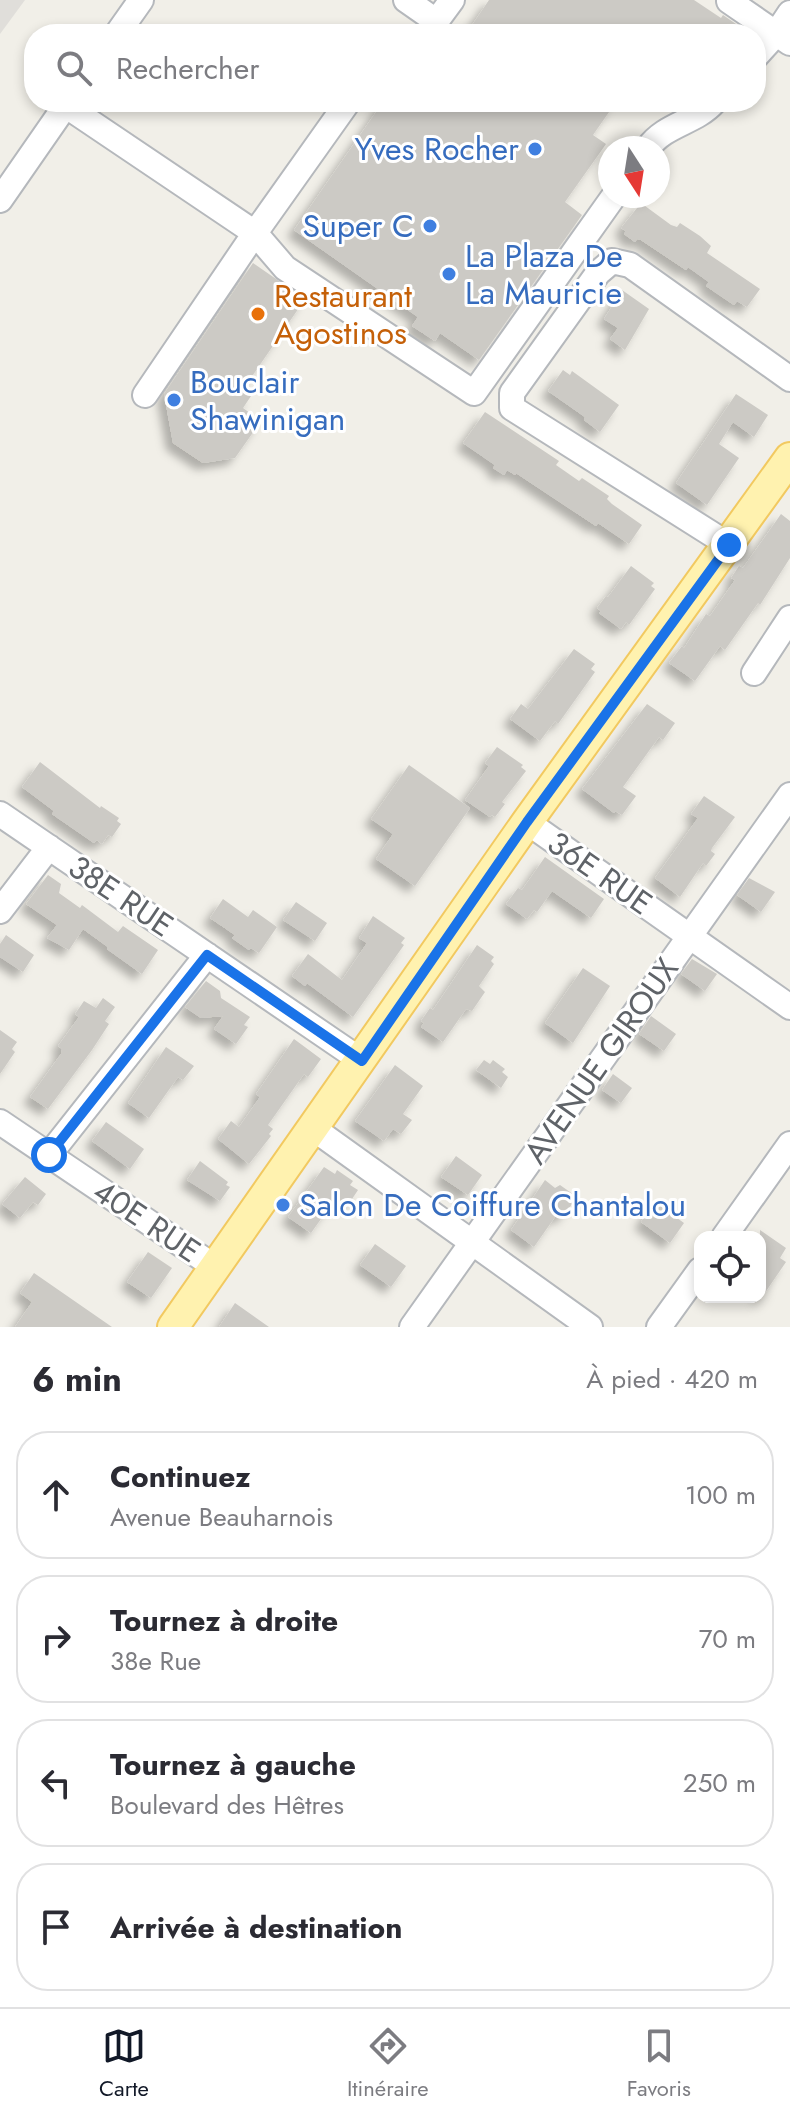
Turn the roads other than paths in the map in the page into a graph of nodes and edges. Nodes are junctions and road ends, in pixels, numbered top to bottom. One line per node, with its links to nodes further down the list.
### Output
1 (141, 0): 6 (street)
2 (406, 0): 7 (street)
3 (452, 0): 8 (street)
4 (729, 1): 9 (street)
5 (790, 13): 11 (street)
6 (124, 24)
7 (428, 24)
8 (435, 24)
9 (763, 24)
10 (766, 26): 11 (street)
11 (783, 38): 12 (street)
12 (766, 49)
13 (60, 112): 18 (street)
14 (78, 112): 20 (street)
15 (341, 112): 20 (street)
16 (703, 112): 17 (street)
17 (657, 136)
18 (0, 200)
19 (605, 208): 20 (street)
20 (255, 233): 22 (street)
21 (790, 379): 24 (street)
22 (145, 395)
23 (790, 458): 24 (main road)
24 (729, 545): 29 (main road)
25 (790, 618): 26 (street)
26 (754, 673)
27 (787, 805): 32 (street, AVENUE GIROUX)
28 (0, 814): 30 (street, 38E RUE)
29 (527, 822): 32 (street, 36E RUE); 35 (main road)
30 (49, 847): 31 (street); 33 (street, 38E RUE)
31 (0, 911)
32 (690, 936): 34 (street, 36E RUE); 41 (street, AVENUE GIROUX)
33 (207, 955): 35 (street, 38E RUE); 39 (street)
34 (790, 1007)
35 (362, 1061): 37 (main road)
36 (0, 1122): 39 (street, 40E RUE)
37 (314, 1129): 41 (street); 42 (main road)
38 (790, 1144): 40 (street)
39 (49, 1155): 42 (street, 40E RUE)
40 (728, 1231)
41 (472, 1242): 45 (street, AVENUE GIROUX); 46 (street)
42 (215, 1267): 44 (main road)
43 (694, 1278): 47 (street)
44 (173, 1327)
45 (412, 1327)
46 (590, 1327)
47 (659, 1327)

